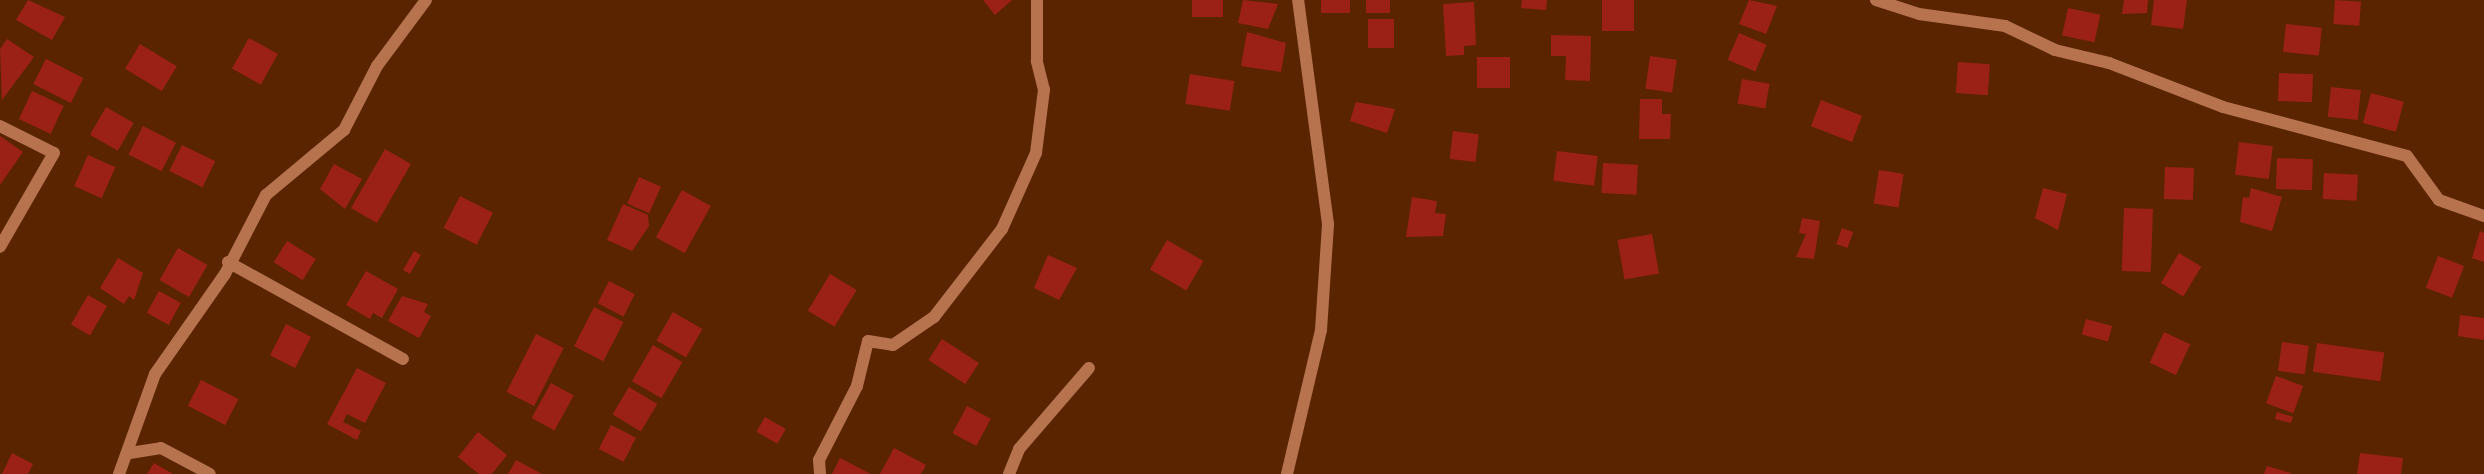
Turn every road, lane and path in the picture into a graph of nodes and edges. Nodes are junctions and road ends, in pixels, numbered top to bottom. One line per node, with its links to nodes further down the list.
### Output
1 (426, 0): 8 (street)
2 (1037, 0): 15 (street)
3 (1298, 0): 16 (street)
4 (1876, 0): 6 (street)
5 (0, 126): 7 (street)
6 (2484, 216)
7 (0, 248)
8 (228, 262): 9 (street); 11 (street)
9 (403, 359)
10 (1089, 368): 12 (street)
11 (130, 453): 13 (street); 14 (street)
12 (1013, 473)
13 (119, 474)
14 (210, 474)
15 (820, 474)
16 (1287, 474)

